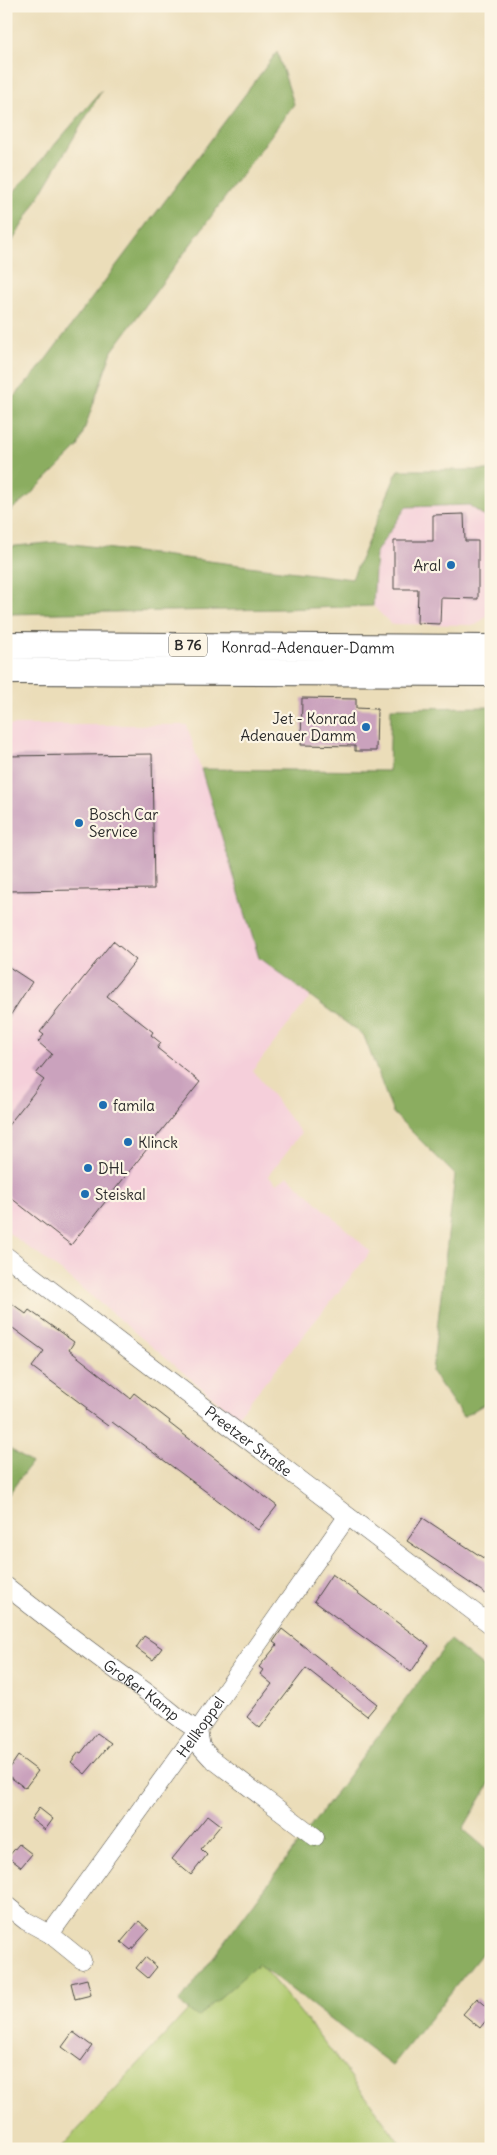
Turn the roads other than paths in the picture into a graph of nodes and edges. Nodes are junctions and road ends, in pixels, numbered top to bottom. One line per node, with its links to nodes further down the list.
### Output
1 (6, 645): 2 (highway, Konrad-Adenauer-Damm / B 76)
2 (491, 648)
3 (6, 670): 4 (highway, Konrad-Adenauer-Damm / B 76)
4 (491, 673)
5 (6, 1256): 6 (street, Preetzer Straße)
6 (347, 1517): 8 (street, Preetzer Straße); 9 (street, Hellkoppel)
7 (6, 1586): 9 (street, Großer Kamp)
8 (491, 1625)
9 (198, 1730): 10 (street); 12 (street, Hellkoppel)
10 (315, 1837)
11 (6, 1904): 12 (street)
12 (50, 1934): 13 (street)
13 (82, 1960)

